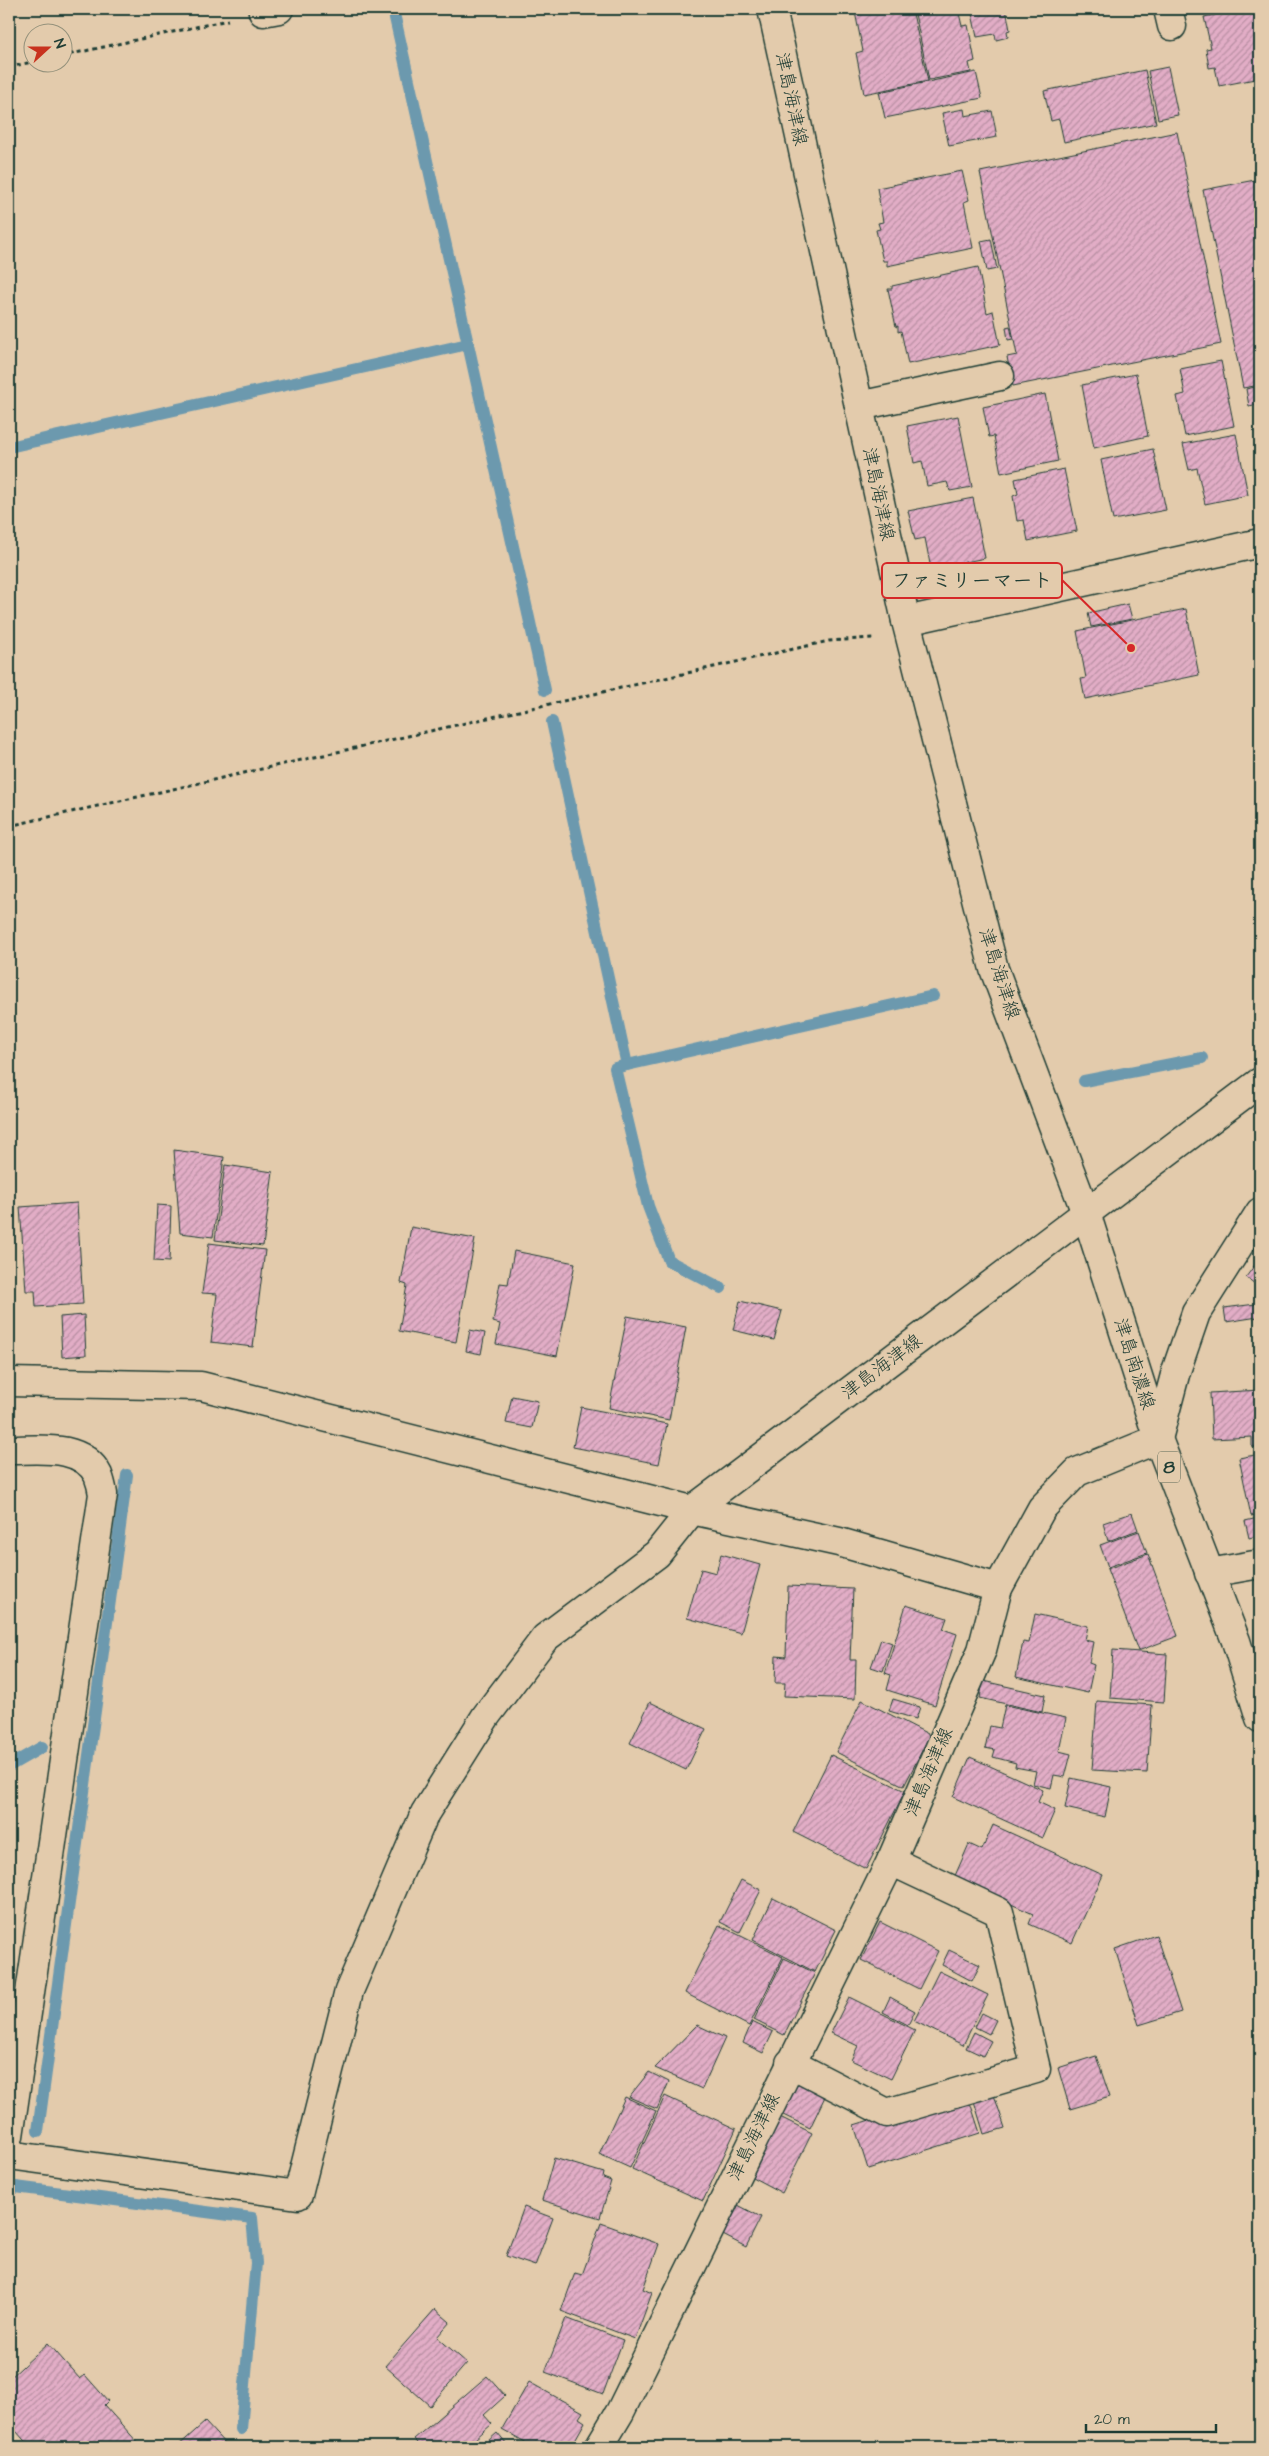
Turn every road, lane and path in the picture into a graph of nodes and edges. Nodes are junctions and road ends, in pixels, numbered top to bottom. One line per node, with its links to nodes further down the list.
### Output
1 (772, 9): 7 (main road, 津島海津線)
2 (271, 10): 3 (path)
3 (72, 54)
4 (22, 65): 5 (path)
5 (9, 68)
6 (1000, 376): 7 (main road)
7 (859, 406): 9 (main road, 津島海津線)
8 (1260, 543): 9 (main road)
9 (908, 628): 10 (path); 13 (main road, 津島海津線)
10 (9, 826)
11 (1260, 1082): 13 (main road)
12 (1260, 1212): 15 (main road)
13 (1086, 1213): 15 (main road, 津島南濃線 / 8); 17 (main road, 津島海津線)
14 (9, 1382): 17 (main road)
15 (1158, 1439): 19 (main road, 津島南濃線 / 8); 20 (main road, 津島海津線)
16 (9, 1450): 24 (main road)
17 (692, 1510): 20 (main road); 25 (main road, 津島海津線)
18 (1260, 1564): 19 (main road)
19 (1209, 1573): 21 (main road, 津島南濃線 / 8)
20 (998, 1588): 22 (main road, 津島海津線)
21 (1260, 1718)
22 (890, 1861): 23 (main road, 津島海津線); 23 (main road)
23 (790, 2063): 26 (main road, 津島海津線)
24 (9, 2136)
25 (9, 2154)
26 (599, 2447)

